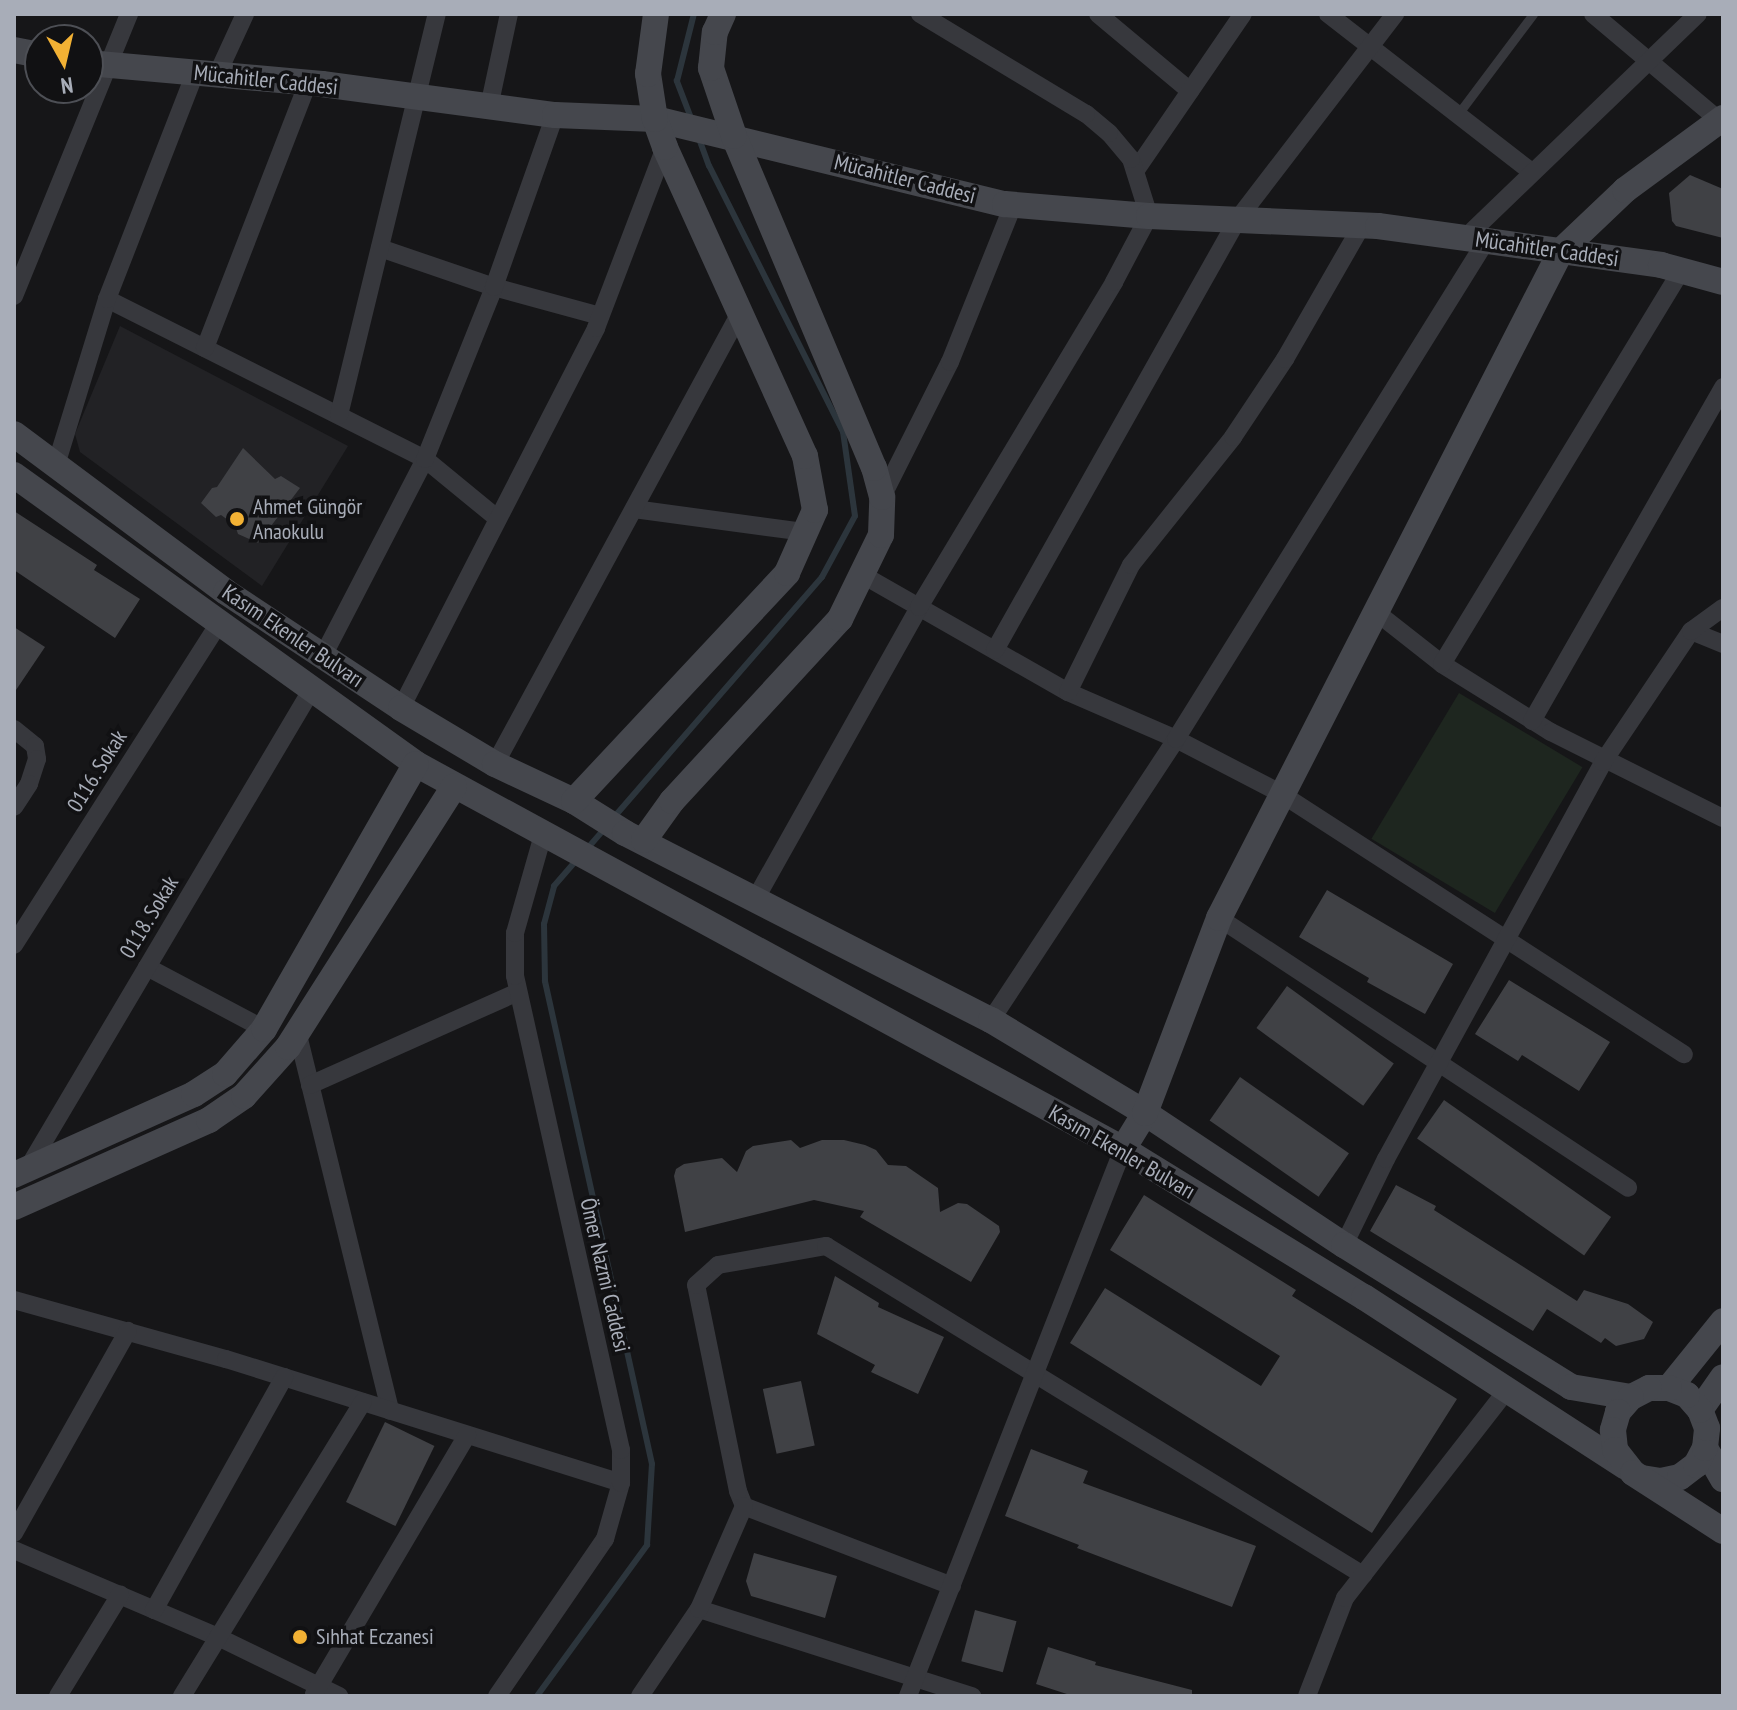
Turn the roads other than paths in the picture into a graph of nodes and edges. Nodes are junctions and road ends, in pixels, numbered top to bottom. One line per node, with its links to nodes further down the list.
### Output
1 (129, 14): 16 (street)
2 (245, 14): 19 (street)
3 (437, 14): 22 (street)
4 (509, 14): 24 (street)
5 (656, 14): 27 (street)
6 (723, 14): 29 (street)
7 (920, 14): 31 (street)
8 (1098, 14): 21 (street)
9 (1243, 14): 21 (street)
10 (1328, 14): 15 (street)
11 (1395, 14): 15 (street)
12 (1533, 14): 25 (lane)
13 (1593, 14): 17 (street)
14 (1698, 14): 17 (street)
15 (1371, 45): 25 (street); 35 (street)
16 (104, 54)
17 (1650, 59): 28 (street); 32 (street)
18 (104, 65): 19 (street, Mücahitler Caddesi)
19 (206, 74): 20 (street, Mücahitler Caddesi); 44 (street)
20 (308, 83): 22 (street, Mücahitler Caddesi); 47 (street)
21 (1190, 91): 31 (street)
22 (418, 98): 24 (street, Mücahitler Caddesi); 38 (street)
23 (84, 104): 43 (street)
24 (489, 107): 26 (street, Mücahitler Caddesi)
25 (1458, 114): 32 (street)
26 (555, 115): 27 (street, Mücahitler Caddesi); 42 (street)
27 (655, 119): 29 (street, Mücahitler Caddesi); 30 (street)
28 (1721, 119): 39 (street)
29 (734, 136): 33 (street, Mücahitler Caddesi); 54 (street)
30 (665, 147): 45 (street); 46 (street)
31 (1136, 170): 34 (street)
32 (1532, 172): 37 (street)
33 (1013, 205): 34 (street, Mücahitler Caddesi); 54 (street)
34 (1149, 216): 35 (street, Mücahitler Caddesi); 59 (street)
35 (1237, 220): 36 (street, Mücahitler Caddesi); 65 (street)
36 (1362, 225): 37 (street, Mücahitler Caddesi); 69 (street)
37 (1476, 239): 39 (street, Mücahitler Caddesi); 73 (street)
38 (380, 248): 42 (street); 49 (street)
39 (1561, 251): 40 (street, Mücahitler Caddesi); 61 (street)
40 (1682, 270): 41 (street, Mücahitler Caddesi); 67 (street)
41 (1723, 282)
42 (494, 287): 46 (street); 51 (street)
43 (14, 296)
44 (107, 299): 47 (street); 52 (street)
45 (740, 313): 55 (street); 57 (street)
46 (600, 316): 56 (street)
47 (205, 348): 49 (street)
48 (1723, 387): 71 (street)
49 (339, 415): 51 (street)
50 (14, 434): 52 (street, Kasım Ekenler Bulvarı)
51 (425, 459): 56 (street); 66 (street)
52 (56, 465): 66 (street, Kasım Ekenler Bulvarı)
53 (14, 475): 62 (street, Kasım Ekenler Bulvarı)
54 (882, 497): 58 (street)
55 (634, 509): 57 (street); 76 (street)
56 (498, 519): 70 (street)
57 (805, 532): 79 (street)
58 (861, 574): 59 (street); 83 (street)
59 (919, 607): 65 (street); 84 (street)
60 (1723, 608): 63 (street)
61 (1376, 612): 67 (street); 78 (street)
62 (220, 622): 68 (street, Kasım Ekenler Bulvarı); 87 (street, 0116. Sokak)
63 (1691, 631): 64 (street); 74 (street)
64 (1723, 644)
65 (995, 650): 69 (street)
66 (323, 656): 70 (street, Kasım Ekenler Bulvarı)
67 (1442, 664): 71 (street)
68 (312, 689): 75 (street, Kasım Ekenler Bulvarı); 88 (street, 0118. Sokak)
69 (1068, 692): 73 (street)
70 (401, 708): 76 (street, Kasım Ekenler Bulvarı)
71 (1532, 721): 74 (street)
72 (14, 729): 80 (street)
73 (1176, 739): 78 (street); 90 (street)
74 (1603, 762): 81 (street); 86 (street)
75 (416, 764): 77 (street, Kasım Ekenler Bulvarı); 91 (street)
76 (495, 764): 79 (street, Kasım Ekenler Bulvarı)
77 (454, 786): 82 (street, Kasım Ekenler Bulvarı); 92 (street)
78 (1280, 793): 85 (street); 86 (street)
79 (581, 806): 83 (street, Kasım Ekenler Bulvarı)
80 (14, 807)
81 (1723, 818)
82 (549, 837): 89 (street, Ömer Nazmi Caddesi); 97 (street, Kasım Ekenler Bulvarı)
83 (634, 837): 84 (street, Kasım Ekenler Bulvarı)
84 (756, 898): 90 (street, Kasım Ekenler Bulvarı)
85 (1219, 918): 94 (street); 96 (street)
86 (1506, 939): 93 (street); 94 (street)
87 (14, 945)
88 (147, 967): 91 (street); 98 (street, 0118. Sokak)
89 (518, 992): 95 (street); 118 (street, Ömer Nazmi Caddesi)
90 (991, 1020): 96 (street, Kasım Ekenler Bulvarı)
91 (264, 1029): 98 (street)
92 (297, 1031): 95 (street); 100 (street)
93 (1684, 1054)
94 (1440, 1061): 99 (street); 101 (street)
95 (310, 1085): 113 (street)
96 (1145, 1113): 97 (street); 101 (street, Kasım Ekenler Bulvarı)
97 (1123, 1149): 105 (street); 109 (street, Kasım Ekenler Bulvarı)
98 (21, 1172)
99 (1628, 1188)
100 (15, 1210)
101 (1344, 1245): 110 (street, Kasım Ekenler Bulvarı)
102 (14, 1300): 104 (street)
103 (1723, 1321): 108 (street)
104 (128, 1331): 106 (street); 121 (street)
105 (1036, 1375): 119 (street); 123 (street); 124 (street)
106 (284, 1377): 111 (street); 127 (street)
107 (1723, 1377): 112 (street)
108 (1669, 1388): 110 (street); 112 (street)
109 (1507, 1390): 116 (street, Kasım Ekenler Bulvarı); 123 (street)
110 (1631, 1397): 116 (street)
111 (363, 1402): 113 (street); 128 (street)
112 (1700, 1410): 115 (street)
113 (390, 1411): 114 (street)
114 (467, 1435): 118 (street); 130 (street)
115 (1705, 1448): 116 (street); 117 (street)
116 (1634, 1472): 120 (street, Kasım Ekenler Bulvarı)
117 (1723, 1479)
118 (621, 1483): 134 (street, Ömer Nazmi Caddesi)
119 (744, 1506): 124 (street); 126 (street)
120 (1723, 1531)
121 (14, 1533)
122 (14, 1550): 125 (street)
123 (1363, 1575): 138 (street)
124 (952, 1586): 129 (street)
125 (120, 1595): 127 (street); 131 (street)
126 (699, 1609): 129 (street); 135 (street)
127 (154, 1610): 128 (street)
128 (218, 1637): 130 (street); 132 (street)
129 (915, 1678): 136 (street); 137 (street)
130 (315, 1691): 133 (street)
131 (58, 1696)
132 (182, 1696)
133 (339, 1696)
134 (497, 1696)
135 (640, 1696)
136 (908, 1696)
137 (972, 1696)
138 (1307, 1696)

